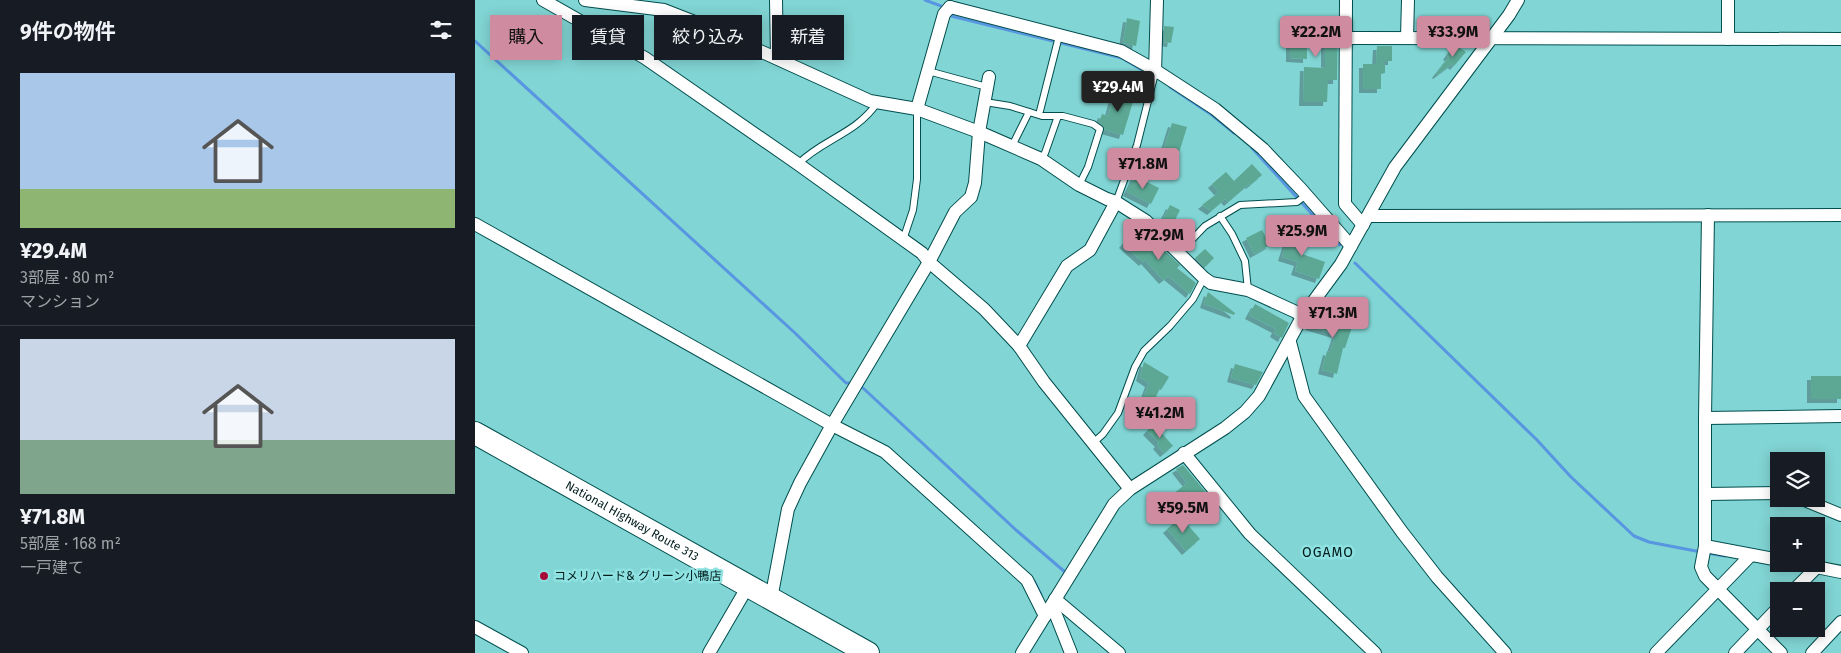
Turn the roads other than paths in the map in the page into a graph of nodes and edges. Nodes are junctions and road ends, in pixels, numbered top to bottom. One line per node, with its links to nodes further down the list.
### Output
1 (547, 0): 31 (street)
2 (585, 0): 17 (street)
3 (777, 0): 10 (street)
4 (1157, 0): 20 (street)
5 (1346, 0): 12 (street)
6 (1408, 0): 13 (street)
7 (1518, 0): 11 (street)
8 (1728, 0): 14 (street)
9 (947, 7): 16 (street); 19 (street)
10 (777, 15)
11 (1492, 37): 13 (street); 14 (street); 38 (street)
12 (1347, 38): 13 (street); 38 (street)
13 (1407, 38)
14 (1728, 39): 15 (street)
15 (1841, 39)
16 (1058, 41): 20 (street); 25 (lane)
17 (772, 56)
18 (781, 60): 22 (street)
19 (928, 71): 21 (lane); 24 (street)
20 (1154, 74): 33 (street); 34 (lane)
21 (988, 82): 23 (street)
22 (878, 102): 24 (street); 31 (lane)
23 (985, 102): 26 (lane); 28 (street)
24 (917, 109): 28 (street); 40 (lane)
25 (1040, 111)
26 (1029, 112): 27 (lane); 29 (lane)
27 (1057, 116): 30 (lane); 32 (lane)
28 (979, 132): 29 (street); 43 (street)
29 (1012, 146): 30 (street)
30 (1041, 159): 32 (street)
31 (797, 164): 40 (street)
32 (1079, 186): 34 (street)
33 (1301, 198): 37 (lane); 41 (street)
34 (1117, 202): 42 (street); 48 (street)
35 (1708, 215): 36 (street); 38 (street); 50 (street)
36 (1841, 215)
37 (1220, 216): 42 (lane); 45 (lane)
38 (1366, 221): 41 (street)
39 (475, 224): 51 (street)
40 (903, 240): 43 (street)
41 (1351, 246): 46 (street)
42 (1179, 253): 44 (street)
43 (929, 262): 48 (street); 51 (street)
44 (1204, 278): 45 (street); 53 (lane)
45 (1248, 290): 46 (street)
46 (1302, 317): 47 (street)
47 (1290, 342): 54 (street); 83 (street)
48 (1019, 346): 53 (street)
49 (1841, 416): 50 (street)
50 (1705, 418): 57 (street)
51 (835, 421): 69 (street); 71 (street)
52 (475, 433): 67 (highway, National Highway Route 313)
53 (1093, 443): 55 (street)
54 (1184, 453): 55 (street); 82 (street)
55 (1129, 489): 70 (street)
56 (1770, 493): 57 (street)
57 (1705, 494): 60 (street)
58 (1822, 507): 59 (street)
59 (1841, 515)
60 (1705, 546): 61 (street); 68 (street)
61 (1751, 555): 62 (street); 68 (street)
62 (1770, 558)
63 (1825, 569): 65 (street)
64 (1812, 572): 66 (street)
65 (1841, 572)
66 (1802, 582)
67 (748, 586): 69 (highway, National Highway Route 313); 77 (street)
68 (1718, 588): 75 (street); 84 (street)
69 (771, 599): 78 (highway, National Highway Route 313)
70 (1054, 602): 71 (street); 80 (street); 81 (street)
71 (1045, 616): 79 (street)
72 (1770, 616): 75 (street)
73 (1841, 622): 87 (street)
74 (475, 627): 76 (street)
75 (1758, 629): 85 (street); 86 (street)
76 (522, 653)
77 (709, 653)
78 (868, 653)
79 (1022, 653)
80 (1071, 653)
81 (1119, 653)
82 (1375, 653)
83 (1505, 653)
84 (1655, 653)
85 (1735, 653)
86 (1781, 653)
87 (1812, 653)

